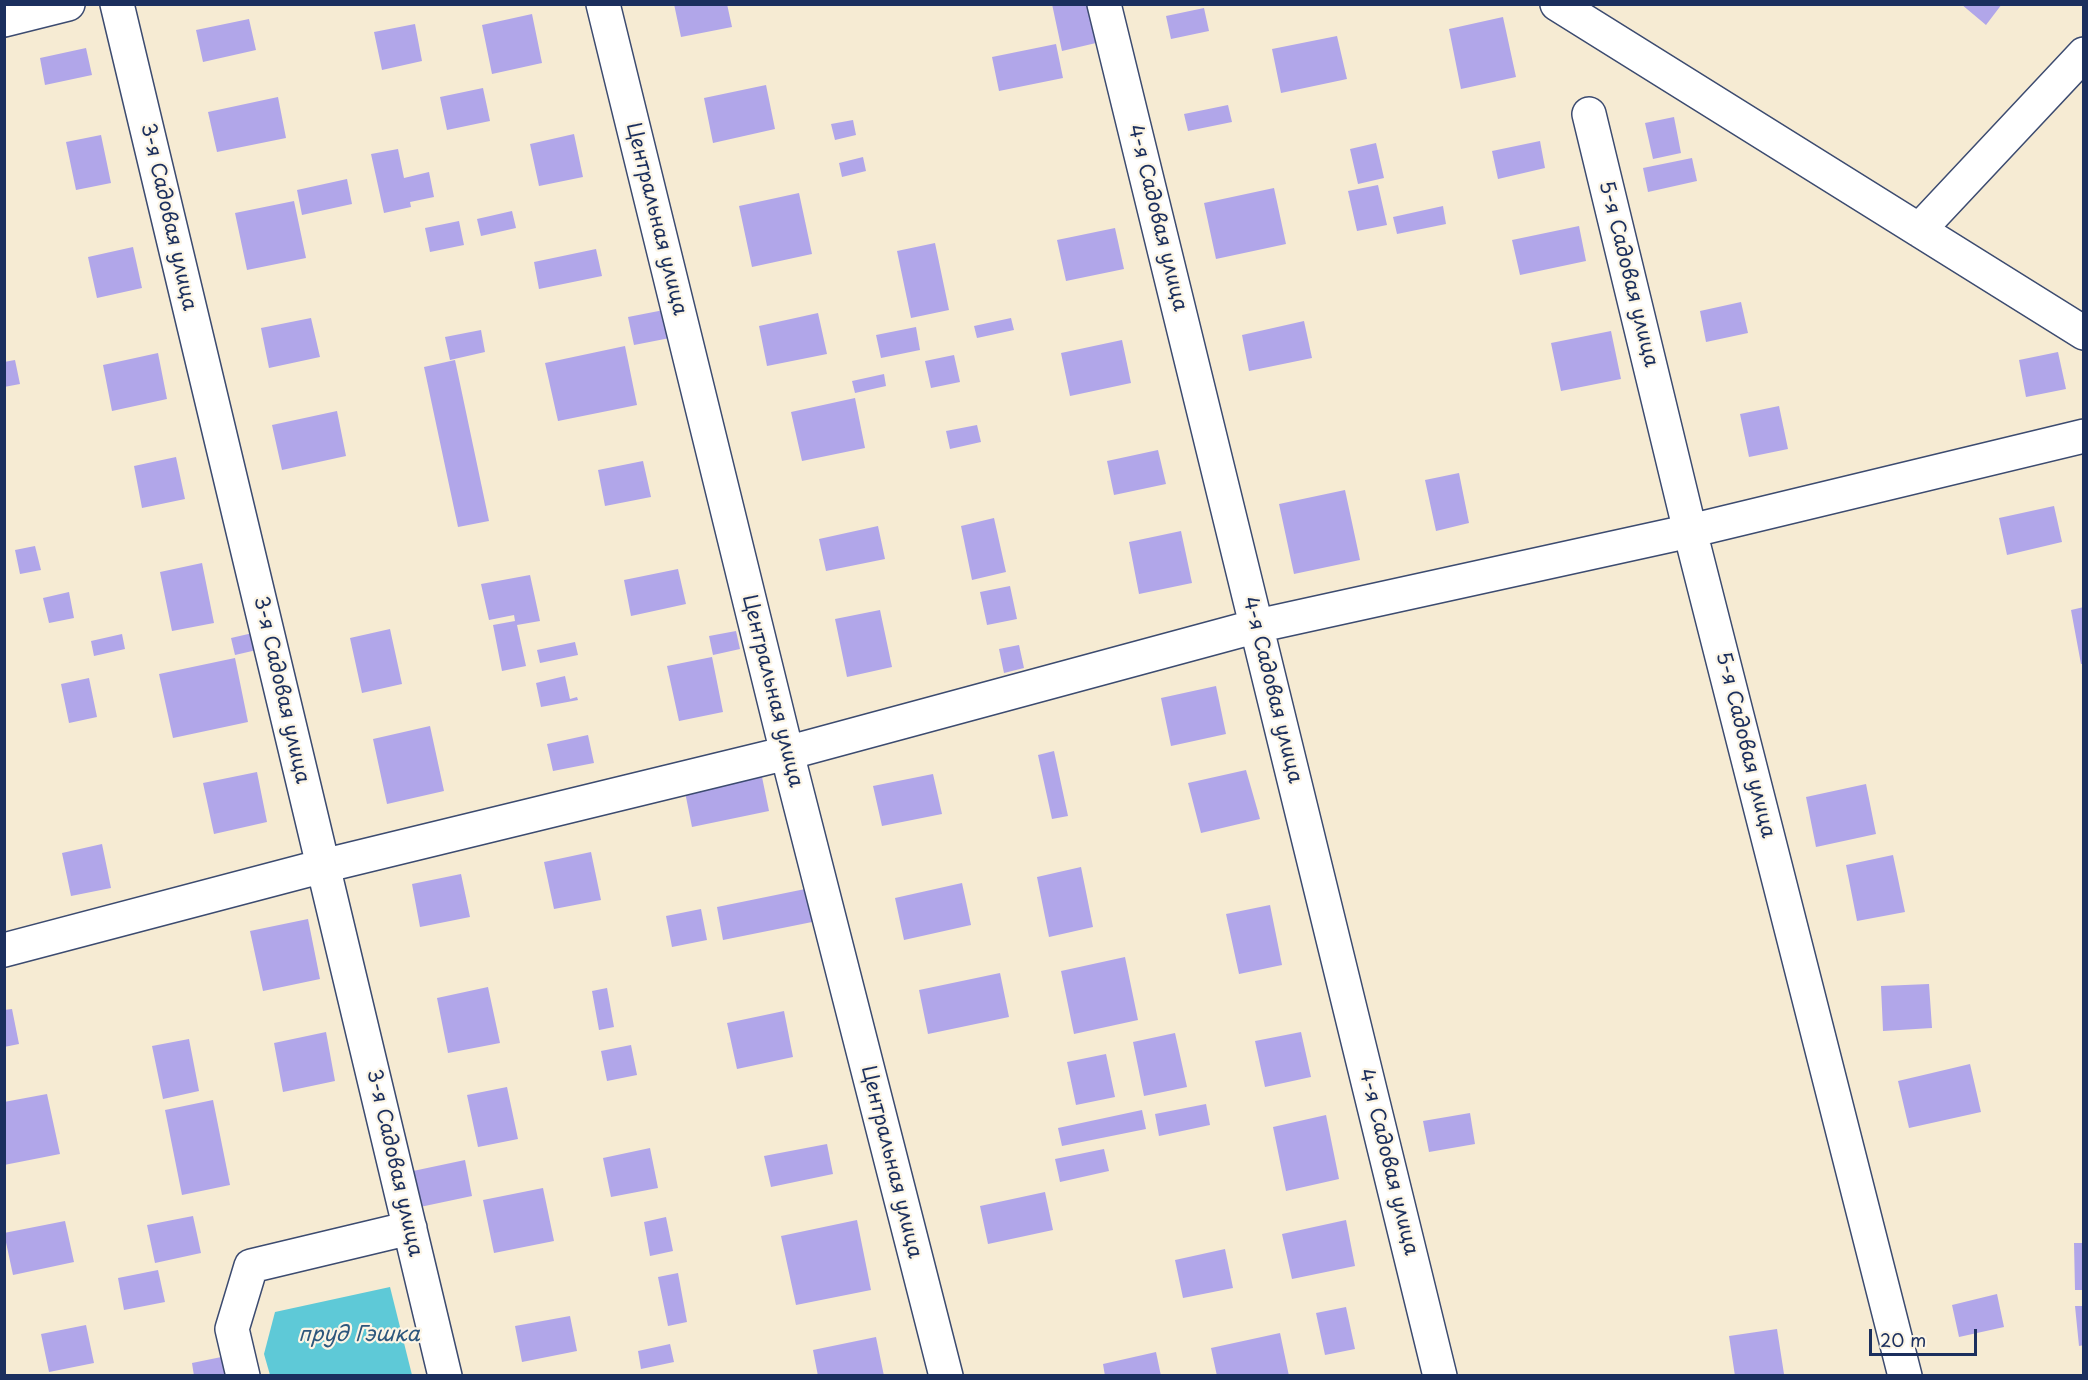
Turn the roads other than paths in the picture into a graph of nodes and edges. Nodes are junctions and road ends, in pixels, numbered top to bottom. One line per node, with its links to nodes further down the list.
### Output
1 (68, 4): 6 (street)
2 (117, 4): 15 (street, 3-я Садовая улица)
3 (603, 4): 14 (street, Центральная улица)
4 (1104, 4): 13 (street, 4-я Садовая улица)
5 (1557, 4): 9 (street)
6 (4, 20)
7 (2084, 54): 9 (street)
8 (1589, 114): 12 (street, 5-я Садовая улица)
9 (1919, 231): 10 (street)
10 (2084, 333)
11 (2084, 436): 12 (street)
12 (1690, 531): 13 (street); 22 (street, 5-я Садовая улица)
13 (1257, 626): 14 (street); 21 (street, 4-я Садовая улица)
14 (787, 753): 15 (street); 20 (street, Центральная улица)
15 (323, 866): 16 (street); 17 (street, 3-я Садовая улица)
16 (4, 950)
17 (410, 1228): 18 (street); 19 (street, 3-я Садовая улица)
18 (243, 1376)
19 (445, 1376)
20 (946, 1376)
21 (1440, 1376)
22 (1905, 1376)

